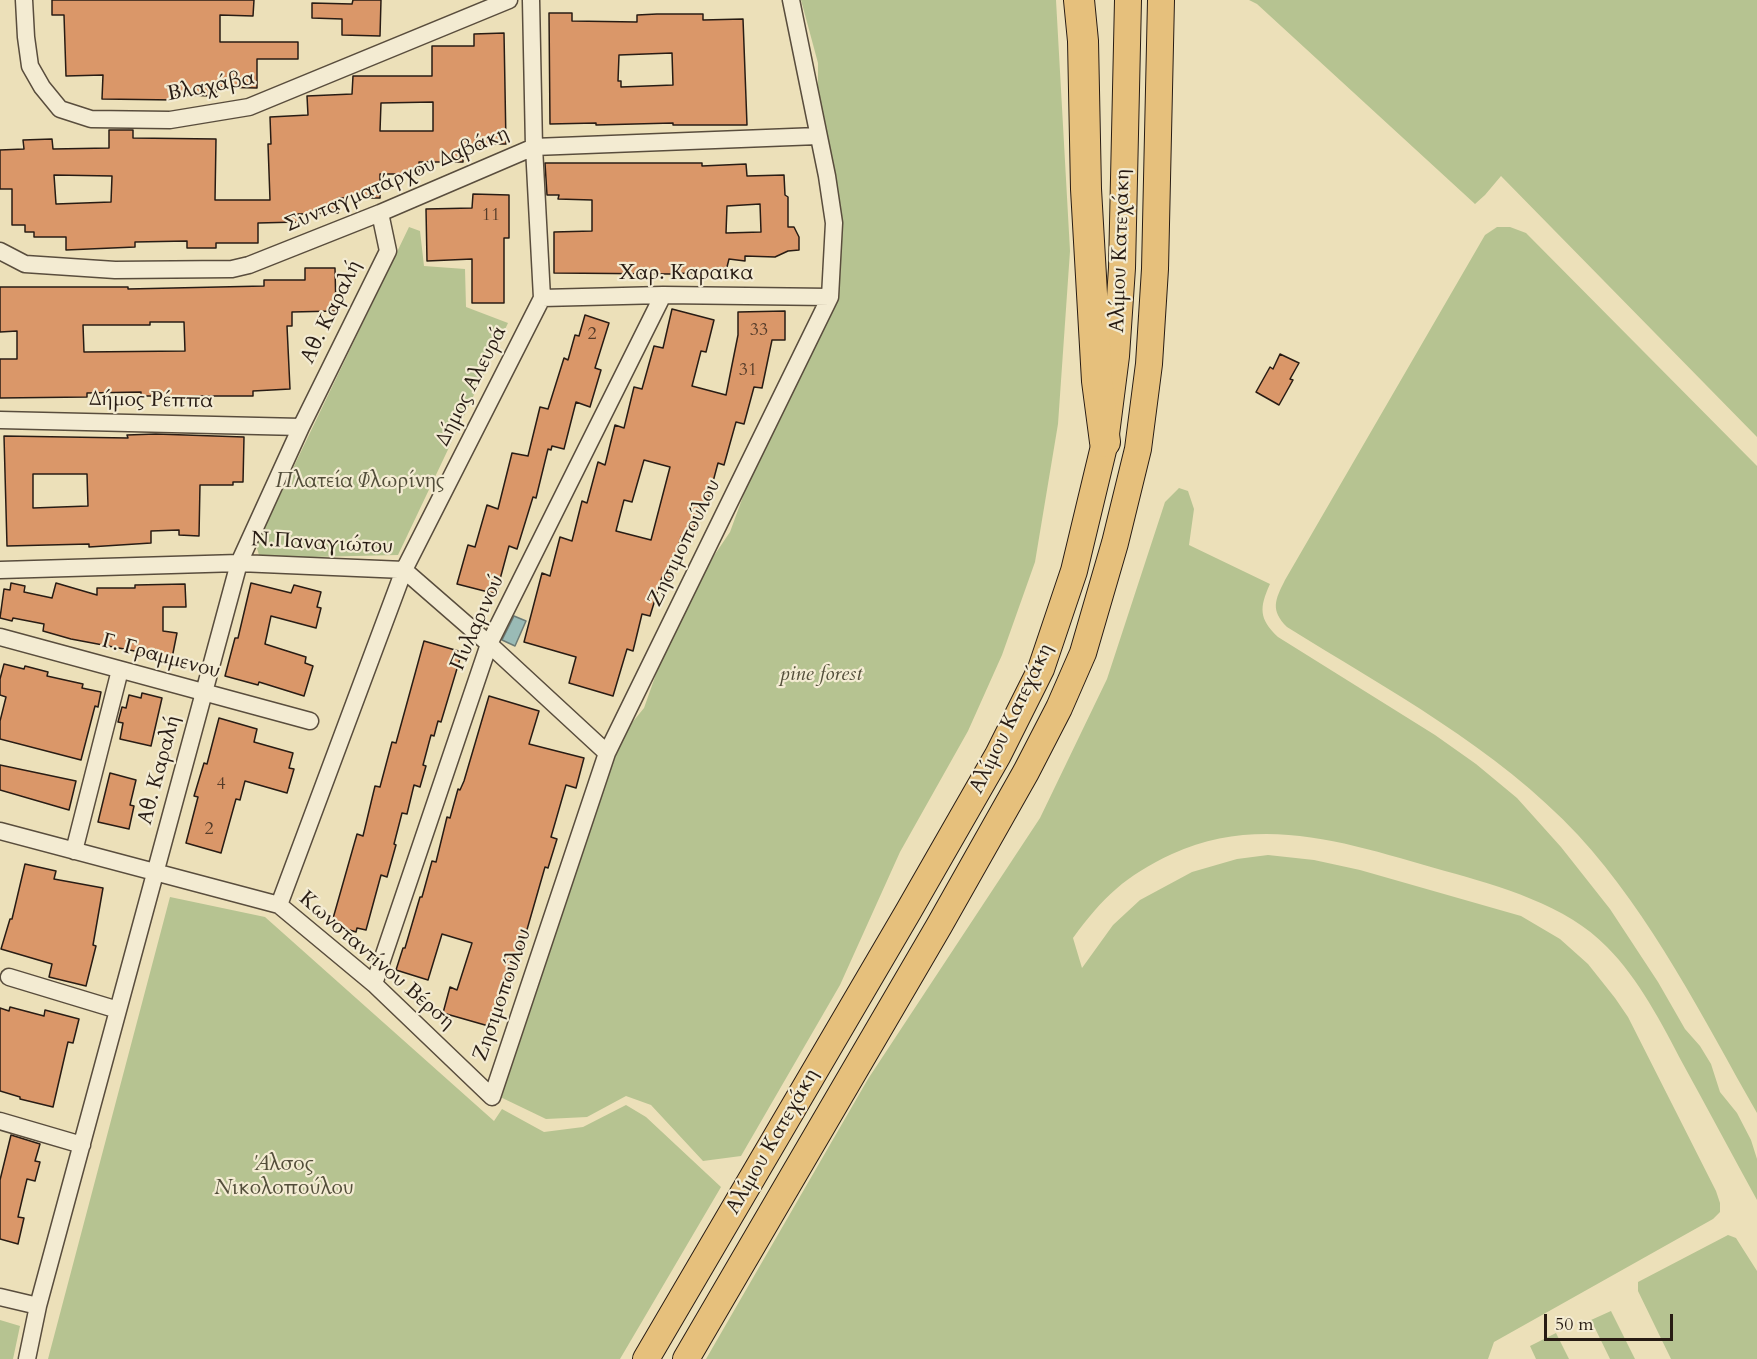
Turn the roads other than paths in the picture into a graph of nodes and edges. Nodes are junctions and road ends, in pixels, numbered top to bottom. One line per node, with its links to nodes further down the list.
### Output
1 (24, 0): 2 (street, Βλαχάβα)
2 (509, 0)
3 (531, 0): 9 (street, Δήμος Αλευρά)
4 (791, 0): 8 (street, Ζησιμοπούλου)
5 (1079, 0): 17 (highway)
6 (1128, 0): 17 (main road, Αλίμου Κατεχάκη)
7 (1161, 0): 41 (main road, Αλίμου Κατεχάκη)
8 (818, 136): 9 (street, Συνταγματάρχου Δαβάκη); 13 (street, Ζησιμοπούλου)
9 (534, 147): 10 (street, Συνταγματάρχου Δαβάκη); 14 (street, Δήμος Αλευρά)
10 (380, 213): 11 (street, Συνταγματάρχου Δαβάκη); 16 (street, Αθ. Καραλή)
11 (0, 251)
12 (663, 296): 13 (street, Χαρ. Καραικα); 14 (street, Χαρ. Καραικα); 22 (street, Πυλαρινού)
13 (830, 297): 26 (street, Ζησιμοπούλου)
14 (542, 298): 20 (street, Δήμος Αλευρά)
15 (0, 420): 16 (street, Δήμος Ρέππα)
16 (301, 426): 18 (street, Αθ. Καραλή)
17 (1106, 442): 40 (main road, Αλίμου Κατεχάκη)
18 (239, 562): 19 (street, Ν.Παναγιώτου); 20 (street, Ν.Παναγιώτου); 24 (street, Αθ. Καραλή)
19 (0, 570)
20 (404, 570): 22 (street, Ν.Παναγιώτου); 30 (street, Δήμος Αλευρά)
21 (0, 637): 23 (street, Γ. Γραμμενου)
22 (489, 644): 26 (street, Ν.Παναγιώτου); 32 (street, Πυλαρινού)
23 (120, 670): 24 (street, Γ. Γραμμενου); 28 (street)
24 (203, 692): 25 (street, Γ. Γραμμενου); 29 (street, Αθ. Καραλή)
25 (310, 721)
26 (608, 753): 34 (street, Ζησιμοπούλου)
27 (0, 831): 28 (street, Κωνσταντίνου Βέρση)
28 (74, 851): 29 (street, Κωνσταντίνου Βέρση)
29 (156, 873): 30 (street, Κωνσταντίνου Βέρση); 33 (street, Αθ. Καραλή)
30 (279, 905): 32 (street, Κωνσταντίνου Βέρση)
31 (9, 977): 33 (street)
32 (374, 984): 34 (street, Κωνσταντίνου Βέρση)
33 (118, 1010): 36 (street, Αθ. Καραλή)
34 (492, 1097)
35 (0, 1121): 36 (street)
36 (82, 1145): 38 (street, Αθ. Καραλή)
37 (0, 1297): 38 (street)
38 (38, 1306): 39 (street, Αθ. Καραλή)
39 (27, 1359)
40 (646, 1359)
41 (686, 1359)

